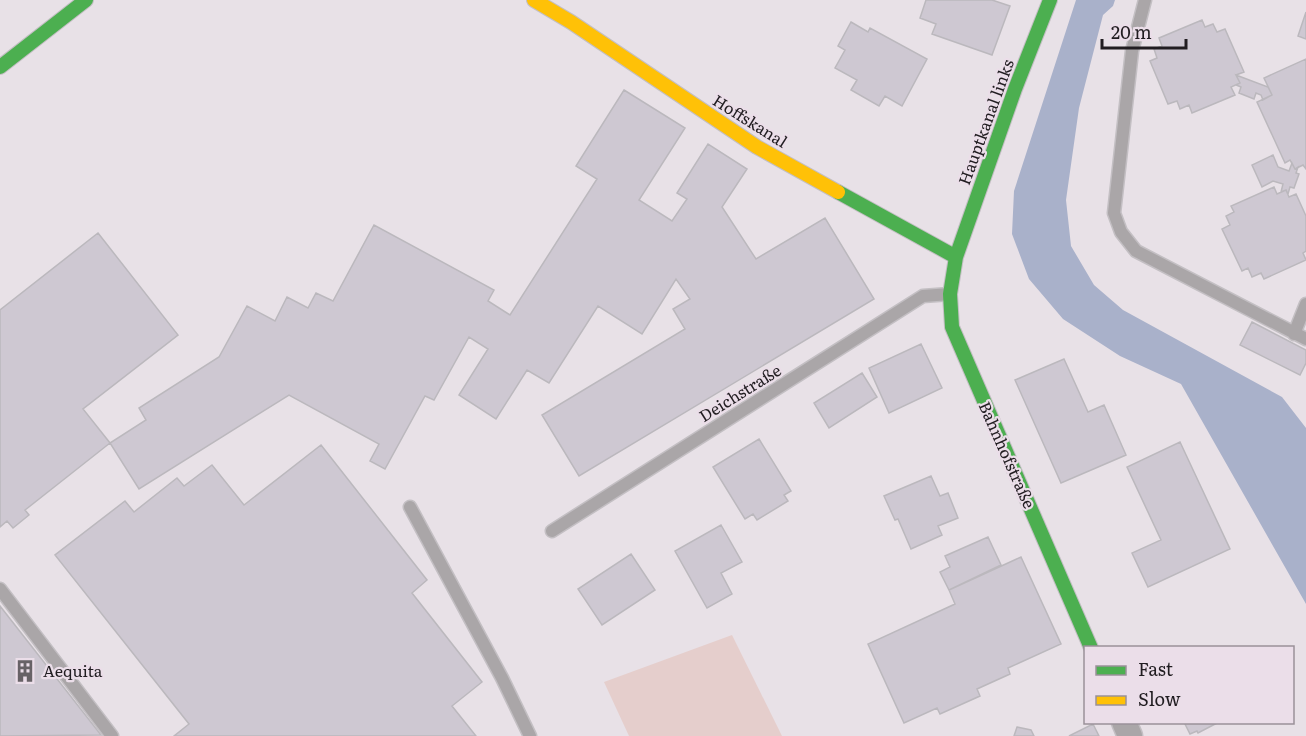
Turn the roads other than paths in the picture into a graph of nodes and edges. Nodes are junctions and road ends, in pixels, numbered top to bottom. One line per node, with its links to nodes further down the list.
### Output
1 (87, 0): 5 (street)
2 (534, 0): 6 (street, Hoffskanal)
3 (1050, 0): 6 (street, Hauptkanal links)
4 (1145, 0): 9 (lane)
5 (0, 67)
6 (956, 257): 7 (street, Bahnhofstraße)
7 (950, 294): 11 (lane, Deichstraße); 13 (street, Bahnhofstraße)
8 (1306, 304): 9 (lane)
9 (1300, 337)
10 (410, 507): 15 (lane)
11 (552, 531)
12 (0, 589): 14 (lane)
13 (1090, 646)
14 (112, 736)
15 (530, 736)

